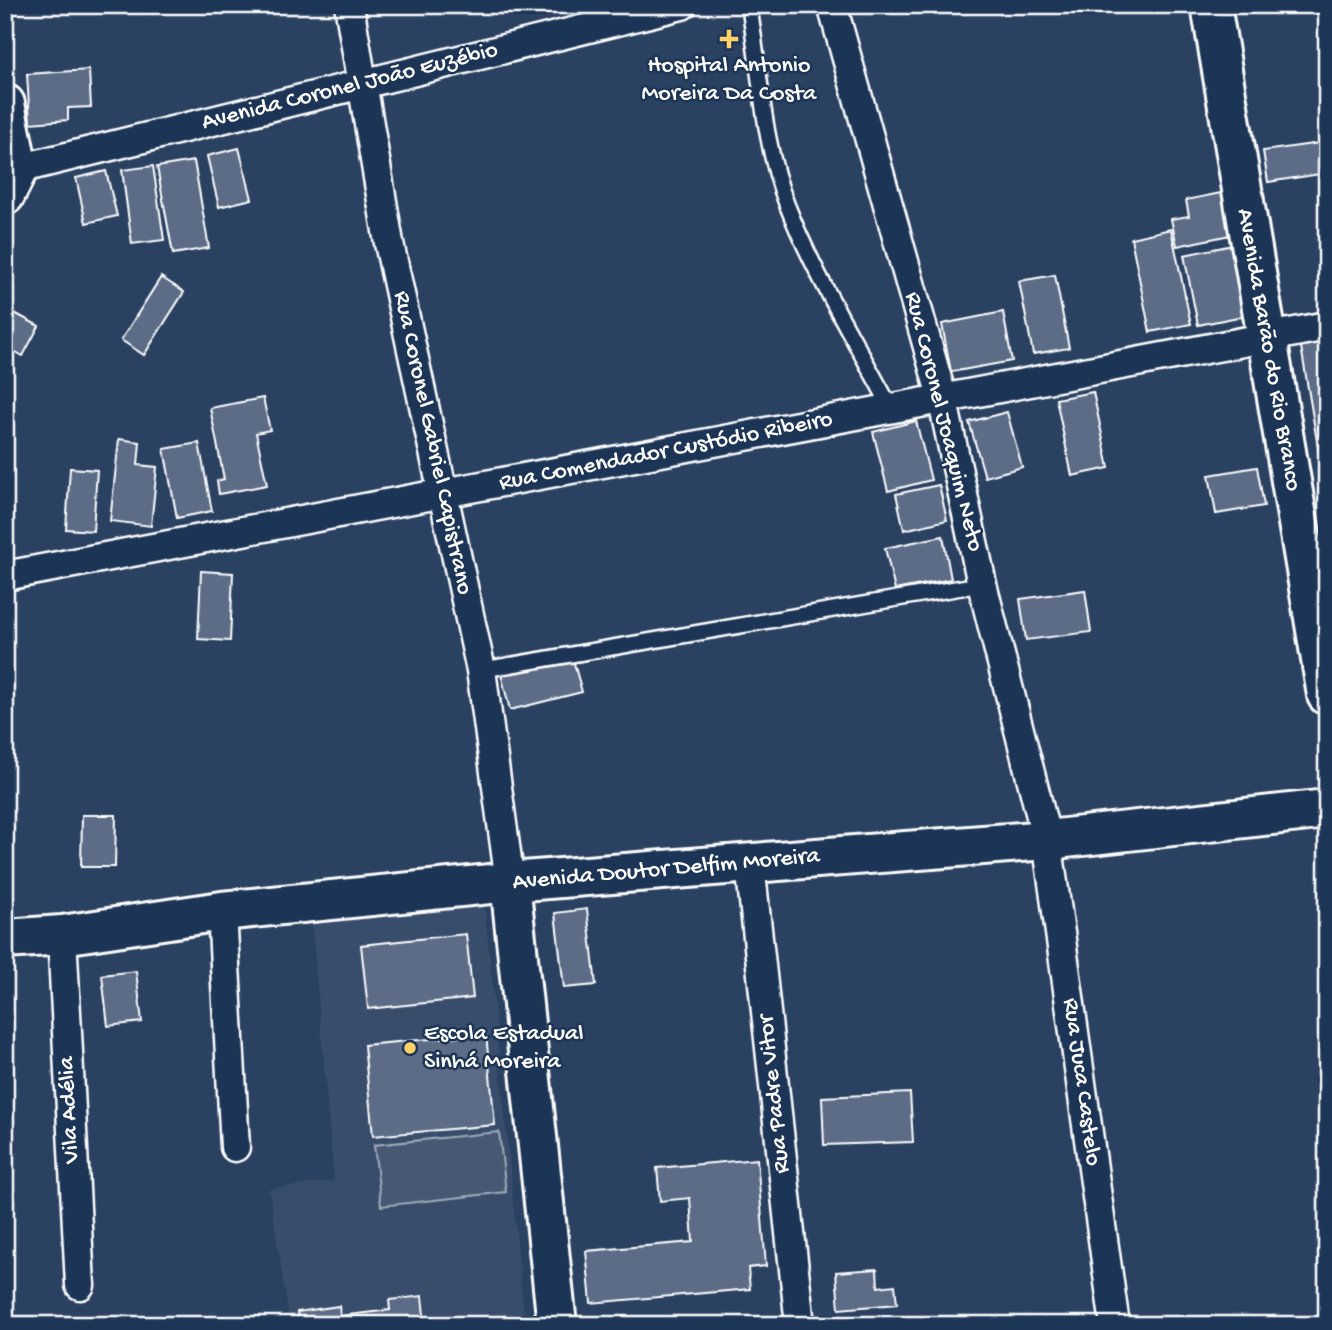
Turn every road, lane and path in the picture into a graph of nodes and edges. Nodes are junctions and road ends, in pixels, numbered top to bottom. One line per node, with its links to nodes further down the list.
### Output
1 (349, 5): 6 (street, Rua Coronel Gabriel Capistrano)
2 (682, 5): 6 (street, Avenida Coronel João Euzébio)
3 (749, 5): 12 (lane)
4 (832, 5): 11 (street, Rua Coronel Joaquim Neto)
5 (1211, 5): 10 (main road, Avenida Barão do Rio Branco)
6 (363, 83): 8 (street, Avenida Coronel João Euzébio); 13 (street, Rua Coronel Gabriel Capistrano)
7 (5, 104): 8 (main road)
8 (12, 182)
9 (1327, 327): 10 (street, Rua Comendador Custódio Ribeiro)
10 (1266, 338): 11 (street, Rua Comendador Custódio Ribeiro); 17 (main road, Avenida Barão do Rio Branco)
11 (942, 397): 12 (street, Rua Comendador Custódio Ribeiro); 15 (street, Rua Coronel Joaquim Neto)
12 (892, 410): 13 (street, Rua Comendador Custódio Ribeiro)
13 (444, 495): 14 (street, Rua Comendador Custódio Ribeiro); 16 (street, Rua Coronel Gabriel Capistrano)
14 (5, 576)
15 (982, 584): 16 (lane); 19 (street, Rua Coronel Joaquim Neto)
16 (481, 670): 21 (street, Rua Coronel Gabriel Capistrano)
17 (1327, 695)
18 (1327, 809): 19 (main road, Avenida Doutor Delfim Moreira)
19 (1047, 840): 20 (main road, Avenida Doutor Delfim Moreira); 29 (street, Rua Juca Castelo)
20 (750, 863): 21 (main road, Avenida Doutor Delfim Moreira); 28 (street, Rua Padre Vitor)
21 (510, 882): 22 (main road, Avenida Doutor Delfim Moreira); 27 (main road)
22 (222, 911): 23 (main road, Avenida Doutor Delfim Moreira); 25 (street)
23 (62, 935): 24 (main road, Avenida Doutor Delfim Moreira); 26 (street, Vila Adélia)
24 (5, 939)
25 (235, 1147)
26 (80, 1285)
27 (557, 1325)
28 (800, 1325)
29 (1115, 1325)

